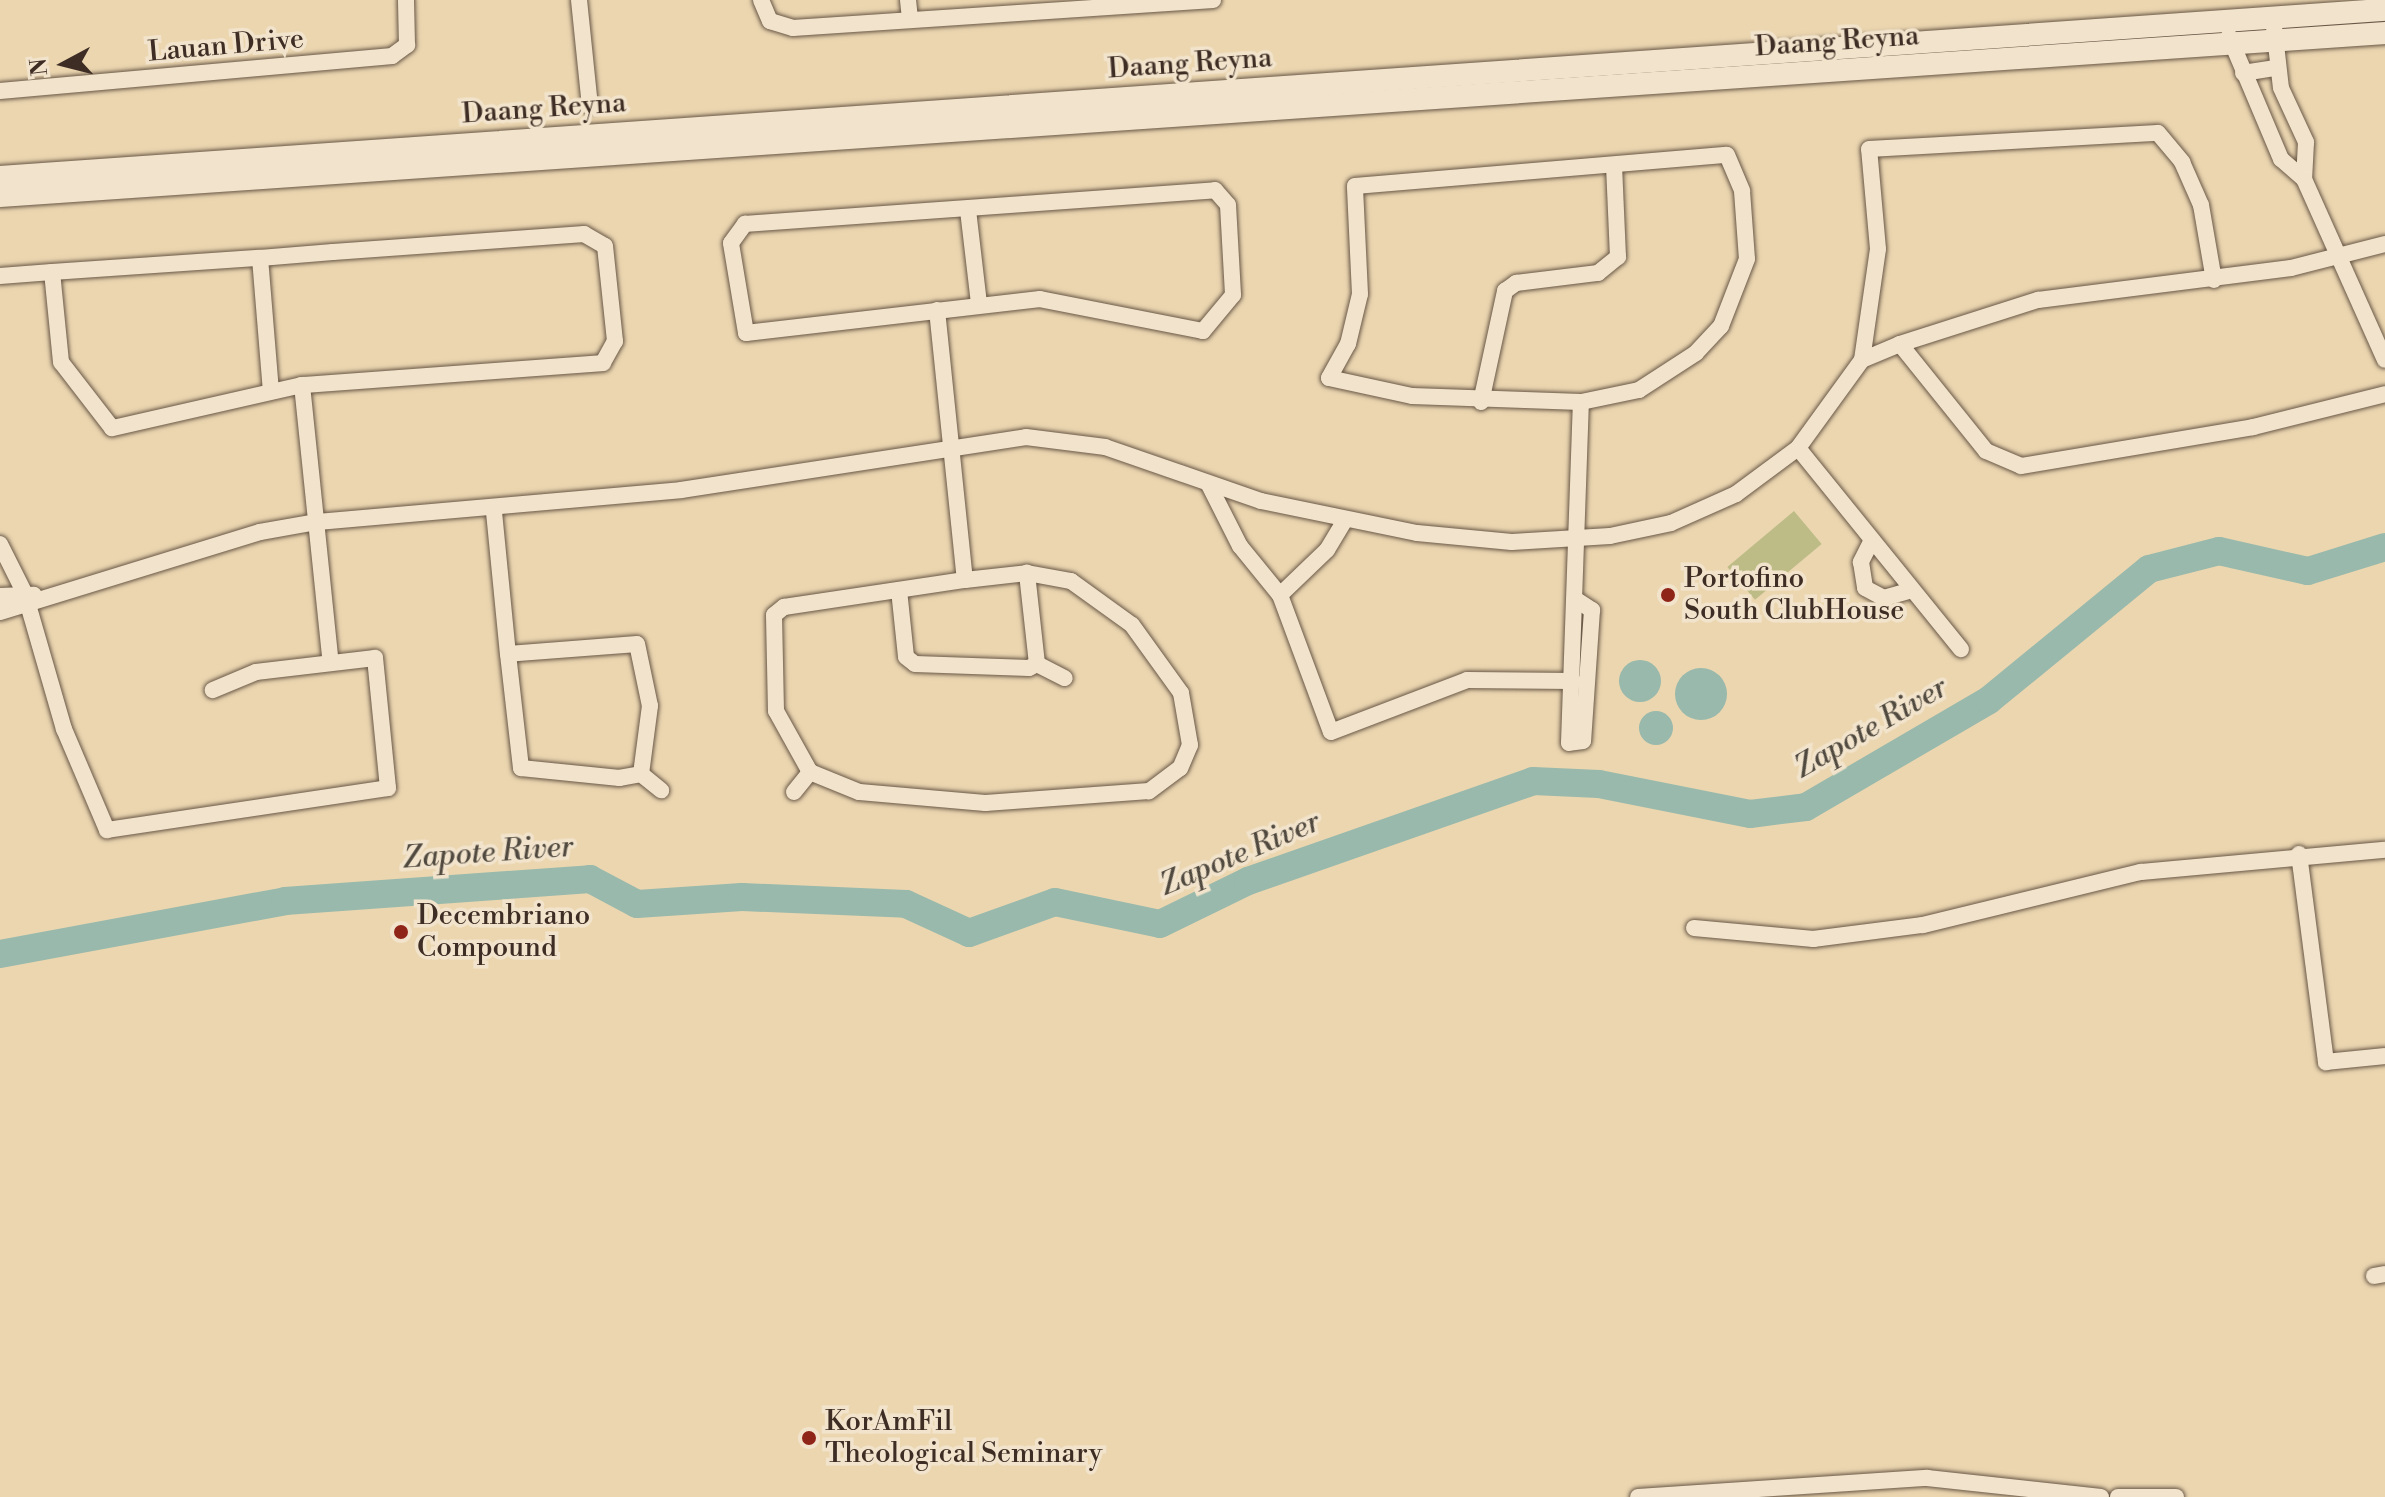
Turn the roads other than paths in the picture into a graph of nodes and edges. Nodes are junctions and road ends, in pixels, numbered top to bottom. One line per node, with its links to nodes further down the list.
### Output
1 (406, 0): 14 (street, Lauan Drive)
2 (579, 0): 15 (street)
3 (761, 0): 8 (street)
4 (908, 0): 8 (street)
5 (1213, 0): 6 (street)
6 (1056, 4): 8 (street)
7 (2385, 10): 9 (main road, Daang Reyna)
8 (910, 19)
9 (2274, 29): 10 (main road, Daang Reyna); 11 (main road, Daang Reyna); 12 (street)
10 (2228, 32): 13 (street); 18 (main road, Daang Reyna); 19 (main road, Daang Reyna)
11 (2385, 33)
12 (2276, 68): 13 (street); 16 (street)
13 (2243, 73): 17 (street)
14 (0, 91)
15 (590, 106)
16 (2294, 116): 17 (street); 22 (street)
17 (2265, 125): 22 (street)
18 (602, 135): 19 (main road); 21 (main road, Daang Reyna)
19 (604, 158): 23 (main road, Daang Reyna)
20 (1614, 165): 39 (street); 39 (street); 40 (street)
21 (0, 177)
22 (2304, 179): 26 (street)
23 (0, 196)
24 (968, 210): 31 (street); 31 (street); 32 (street)
25 (2385, 244): 26 (street)
26 (2335, 252): 30 (street); 35 (street)
27 (260, 258): 28 (street); 36 (street); 37 (street)
28 (52, 272): 29 (street); 37 (street)
29 (0, 276)
30 (2214, 280): 33 (street); 34 (street)
31 (979, 303): 32 (street)
32 (937, 310): 41 (street)
33 (1900, 344): 34 (street); 38 (street)
34 (1862, 360): 42 (street)
35 (2385, 360)
36 (302, 385): 37 (street); 46 (street)
37 (271, 391)
38 (2385, 394)
39 (1481, 402): 40 (street)
40 (1581, 402): 47 (street)
41 (949, 445): 43 (street); 44 (street); 51 (street)
42 (1798, 448): 47 (street); 48 (street)
43 (1208, 483): 45 (street); 54 (street)
44 (494, 512): 46 (street); 60 (street)
45 (1345, 520): 47 (street); 54 (street)
46 (317, 522): 56 (street); 61 (street)
47 (1579, 540): 57 (street)
48 (1872, 540): 53 (street); 53 (street)
49 (0, 544): 56 (street)
50 (1027, 573): 51 (street); 62 (street); 66 (street)
51 (965, 580): 52 (street)
52 (899, 590): 62 (street); 66 (street)
53 (1912, 590): 59 (street)
54 (1280, 595): 64 (street)
55 (0, 596): 56 (street)
56 (27, 601): 58 (street); 61 (street)
57 (1578, 601): 64 (street); 64 (street)
58 (0, 612)
59 (1961, 649)
60 (508, 654): 67 (street); 67 (street)
61 (330, 658): 65 (street)
62 (1037, 664): 63 (street)
63 (1065, 678)
64 (1573, 681)
65 (213, 690)
66 (810, 772): 69 (street)
67 (641, 774): 68 (street)
68 (661, 790)
69 (794, 792)
70 (2385, 850): 71 (street)
71 (2299, 854): 72 (street); 73 (street)
72 (1694, 928)
73 (2385, 1056)
74 (1638, 1497): 75 (street)
75 (2101, 1497)
76 (2118, 1497): 77 (street)
77 (2176, 1497)

